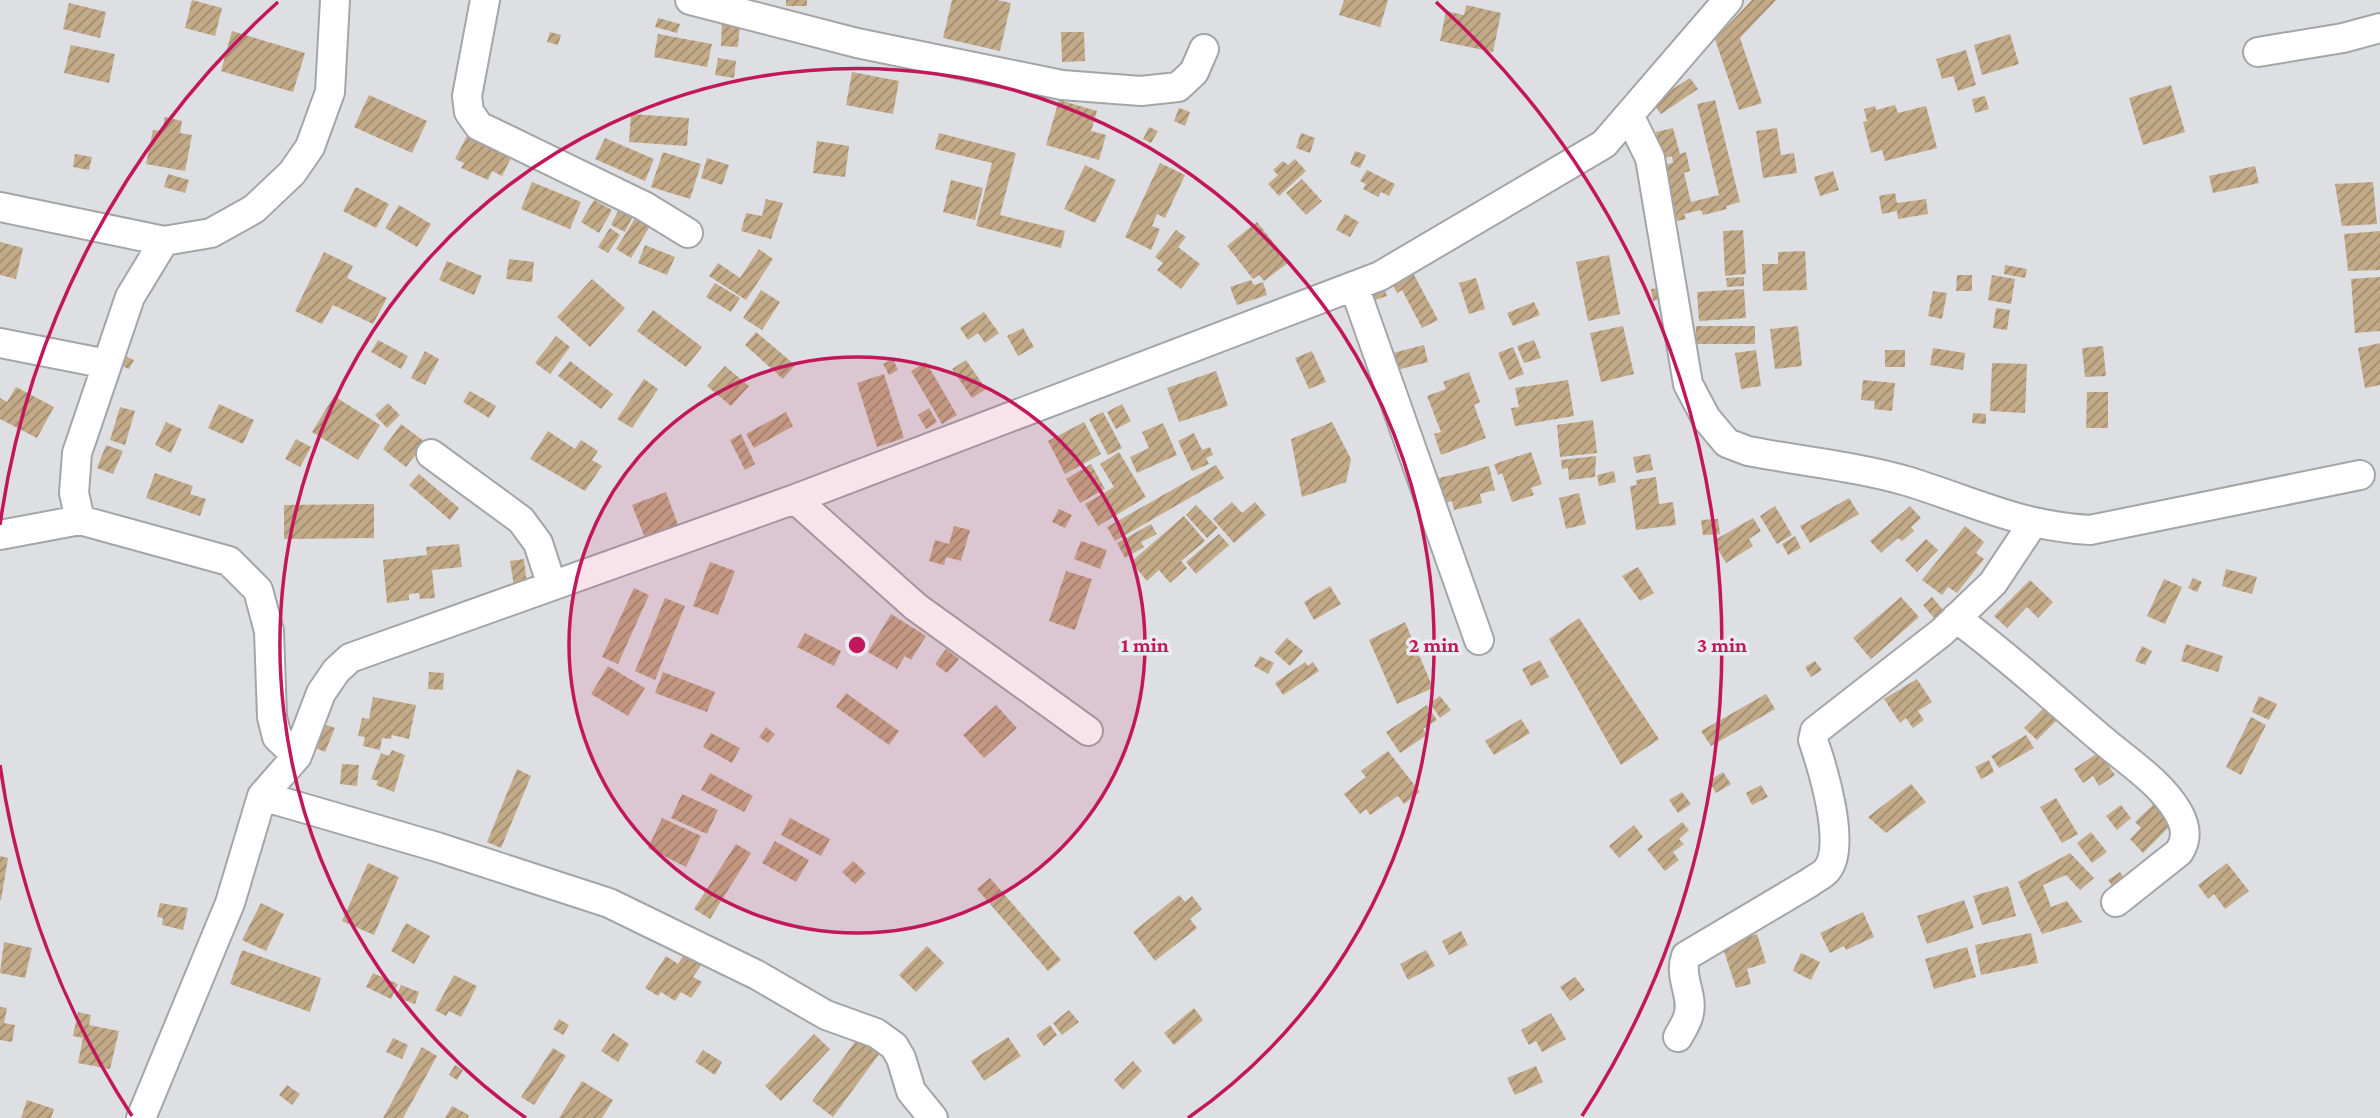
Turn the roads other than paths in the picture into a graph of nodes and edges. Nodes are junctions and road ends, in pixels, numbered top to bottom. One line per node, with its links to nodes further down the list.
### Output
1 (335, 0): 11 (street)
2 (485, 0): 10 (street)
3 (690, 0): 6 (street)
4 (1728, 0): 8 (street)
5 (2380, 28): 7 (street)
6 (1204, 49)
7 (2258, 52)
8 (1629, 115): 12 (street); 19 (street)
9 (0, 207): 11 (street)
10 (688, 233)
11 (164, 241): 14 (street)
12 (1354, 286): 17 (street); 23 (street)
13 (0, 343): 14 (street)
14 (107, 364): 18 (street)
15 (431, 454): 21 (street)
16 (2360, 475): 19 (street)
17 (795, 499): 21 (street); 24 (street)
18 (80, 520): 20 (street); 25 (street)
19 (2033, 523): 22 (street)
20 (0, 536)
21 (552, 586): 25 (street)
22 (1956, 618): 27 (street); 28 (street)
23 (1479, 640)
24 (1088, 731)
25 (297, 756): 26 (street)
26 (262, 796): 29 (street); 30 (street)
27 (2116, 902)
28 (1678, 1037)
29 (141, 1118)
30 (933, 1118)

